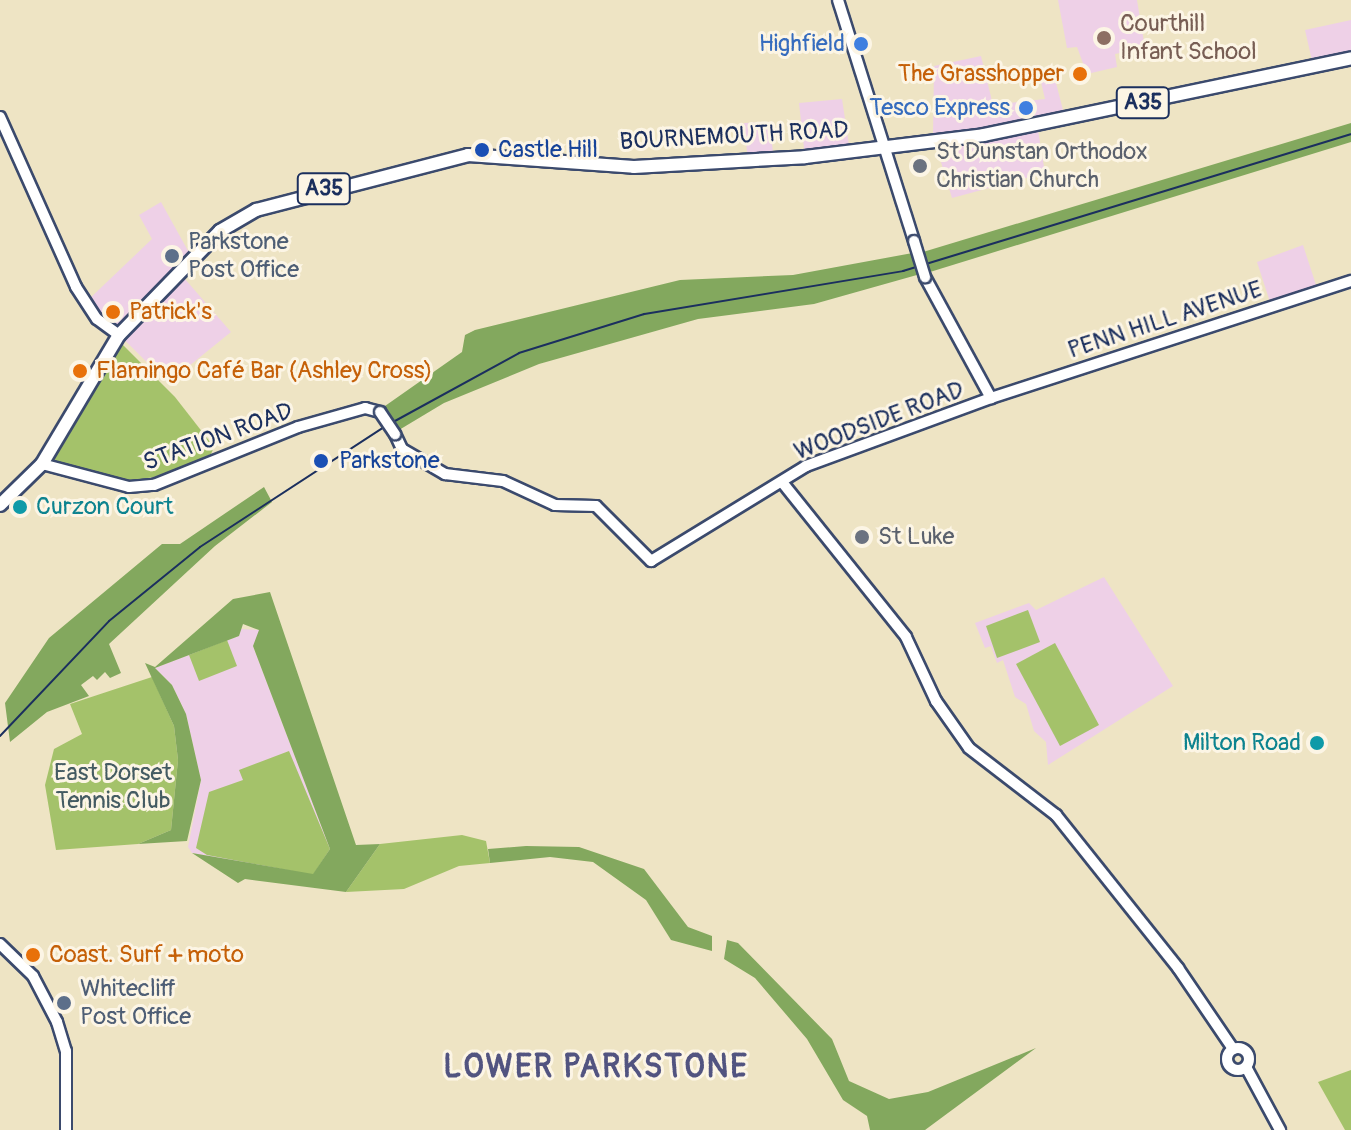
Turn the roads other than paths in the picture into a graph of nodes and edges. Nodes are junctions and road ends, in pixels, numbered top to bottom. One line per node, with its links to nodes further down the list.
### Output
1 (838, 0): 4 (street)
2 (1351, 58): 4 (highway, BOURNEMOUTH ROAD / A35)
3 (0, 117): 6 (street)
4 (885, 148): 6 (highway, BOURNEMOUTH ROAD / A35); 7 (street, bridge)
5 (1351, 281): 7 (street, PENN HILL AVENUE)
6 (119, 335): 8 (highway, A35)
7 (991, 398): 9 (street, WOODSIDE ROAD)
8 (42, 464): 10 (street, STATION ROAD, bridge); 11 (highway, A35)
9 (782, 482): 10 (street, WOODSIDE ROAD); 13 (street)
10 (549, 503)
11 (0, 505)
12 (0, 944): 15 (street)
13 (1233, 1049): 14 (street); 14 (street)
14 (1246, 1067): 16 (street)
15 (66, 1130)
16 (1280, 1130)

